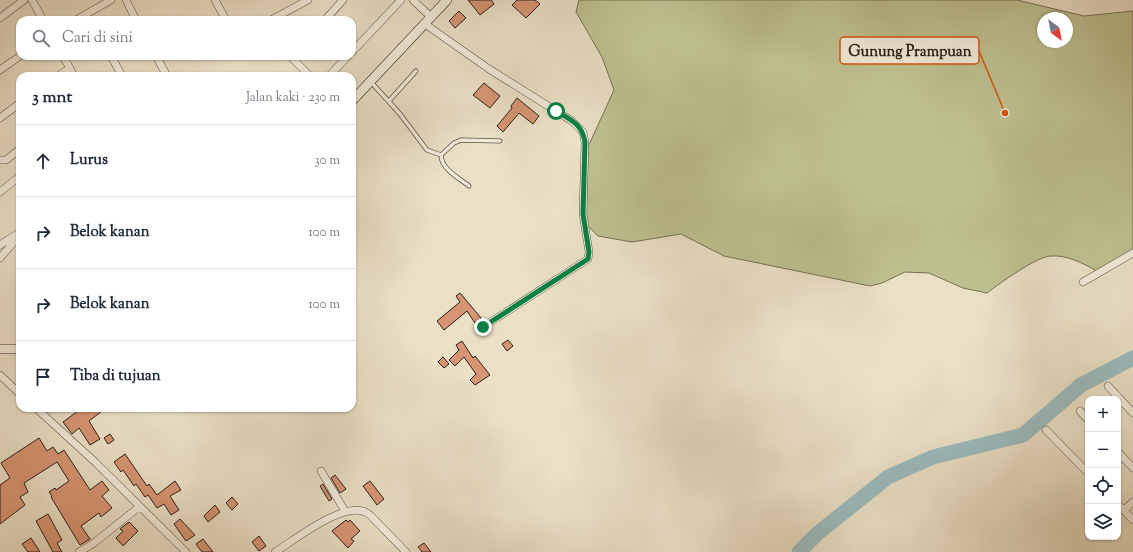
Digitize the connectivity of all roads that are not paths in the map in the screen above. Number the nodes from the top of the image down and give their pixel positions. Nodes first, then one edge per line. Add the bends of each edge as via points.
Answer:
1 (24, 0) edge
2 (32, 0) edge
3 (111, 0) edge
4 (126, 0) edge
5 (215, 0) edge
6 (308, 0) edge
7 (343, 0) edge
8 (401, 0) edge
9 (413, 0) edge
10 (447, 0) edge
11 (41, 16) edge
12 (91, 16) edge
13 (134, 16) edge
14 (224, 16) edge
15 (278, 16) edge
16 (329, 16) edge
17 (0, 18) edge
18 (428, 20) junction
19 (356, 48) edge
20 (16, 59) edge
21 (65, 60) edge
22 (113, 60) edge
23 (158, 60) edge
24 (294, 60) edge
25 (344, 60) edge
26 (70, 68) junction
27 (0, 70) edge
28 (416, 71) dead end
29 (64, 72) edge
30 (72, 72) edge
31 (120, 72) edge
32 (165, 72) edge
33 (306, 72) edge
34 (334, 72) edge
35 (371, 81) junction
36 (356, 97) edge
37 (389, 101) junction
38 (16, 106) edge
39 (0, 118) edge
40 (500, 141) dead end
41 (16, 152) edge
42 (441, 155) junction
43 (0, 160) edge
44 (16, 179) edge
45 (469, 186) dead end
46 (0, 192) edge
47 (16, 234) edge
48 (16, 240) edge
49 (0, 245) edge
50 (1133, 253) edge
51 (0, 258) edge
52 (1083, 282) dead end
53 (483, 327) dead end
54 (0, 349) edge
55 (16, 349) edge
56 (0, 375) edge
57 (1108, 386) dead end
58 (16, 390) edge
59 (1080, 411) dead end
60 (40, 412) edge
61 (1133, 413) edge
62 (1085, 417) edge
63 (1046, 430) dead end
64 (1121, 455) edge
65 (1133, 468) edge
66 (1085, 470) edge
67 (321, 471) dead end
68 (1133, 502) edge
69 (139, 507) junction
70 (1121, 507) edge
71 (1124, 510) junction
72 (345, 511) junction
73 (1133, 520) edge
74 (79, 552) edge
75 (186, 552) edge
76 (275, 552) edge
77 (406, 552) edge

1 - 17 street
2 - 11 street
3 - 12 street
4 - 13 street
5 - 14 street
6 - 15 street
7 - 16 street
8 - 19 street
9 - 18 street
10 - 18 street
18 - 35 street
18 - 53 street via 489,69 572,121 583,132 585,142 583,214 588,259
20 - 27 street
21 - 26 street
22 - 31 street
23 - 32 street
24 - 33 street
25 - 34 street
26 - 29 street
26 - 30 street
28 - 37 lane
35 - 36 street
35 - 37 lane
37 - 42 lane via 427,150
38 - 39 street
40 - 42 lane via 461,140
41 - 43 street via 6,160
42 - 45 lane via 441,162 445,167
44 - 46 street
47 - 49 street
48 - 51 street
50 - 52 street
54 - 55 street
56 - 58 street
57 - 61 street
59 - 62 street
60 - 69 street
63 - 66 street
64 - 65 street
67 - 72 street
68 - 71 street
69 - 74 street via 94,544
69 - 75 street
70 - 71 street
71 - 73 street
72 - 76 street via 315,526
72 - 77 street via 366,511

